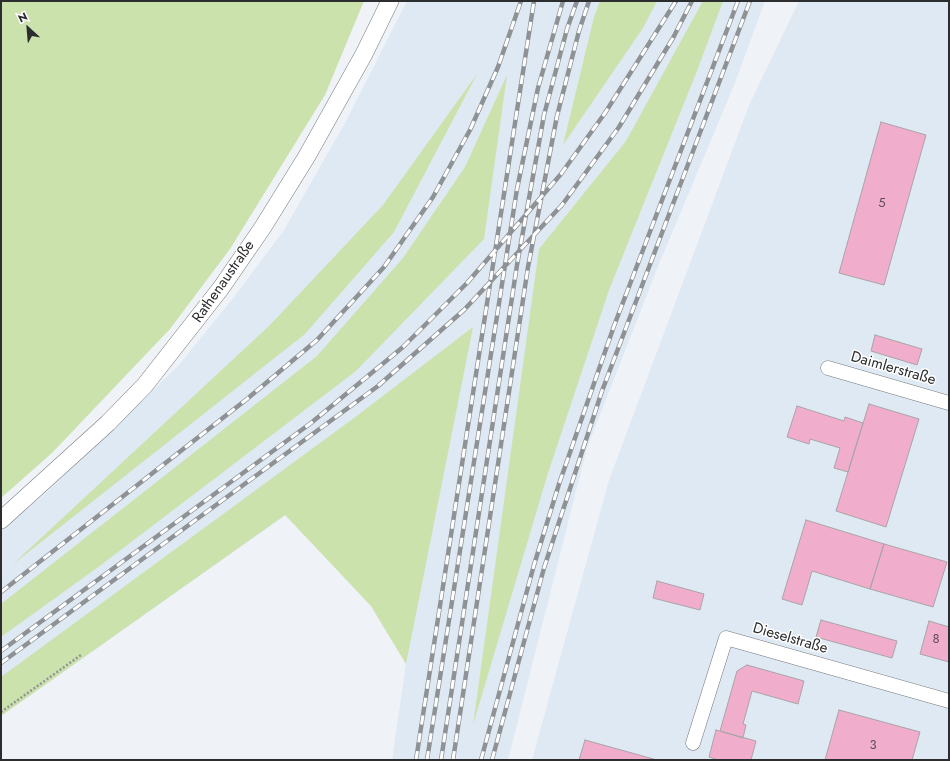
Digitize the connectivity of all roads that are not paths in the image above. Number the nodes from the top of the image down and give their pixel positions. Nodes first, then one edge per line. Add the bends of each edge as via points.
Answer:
1 (390, 1) edge
2 (828, 368) dead end
3 (949, 403) edge
4 (1, 520) edge
5 (949, 701) edge
6 (692, 743) dead end

1 - 4 street, Rathenaustraße via 364,54 307,156 263,227 216,294 145,385
2 - 3 street, Daimlerstraße
5 - 6 street, Dieselstraße via 726,638

